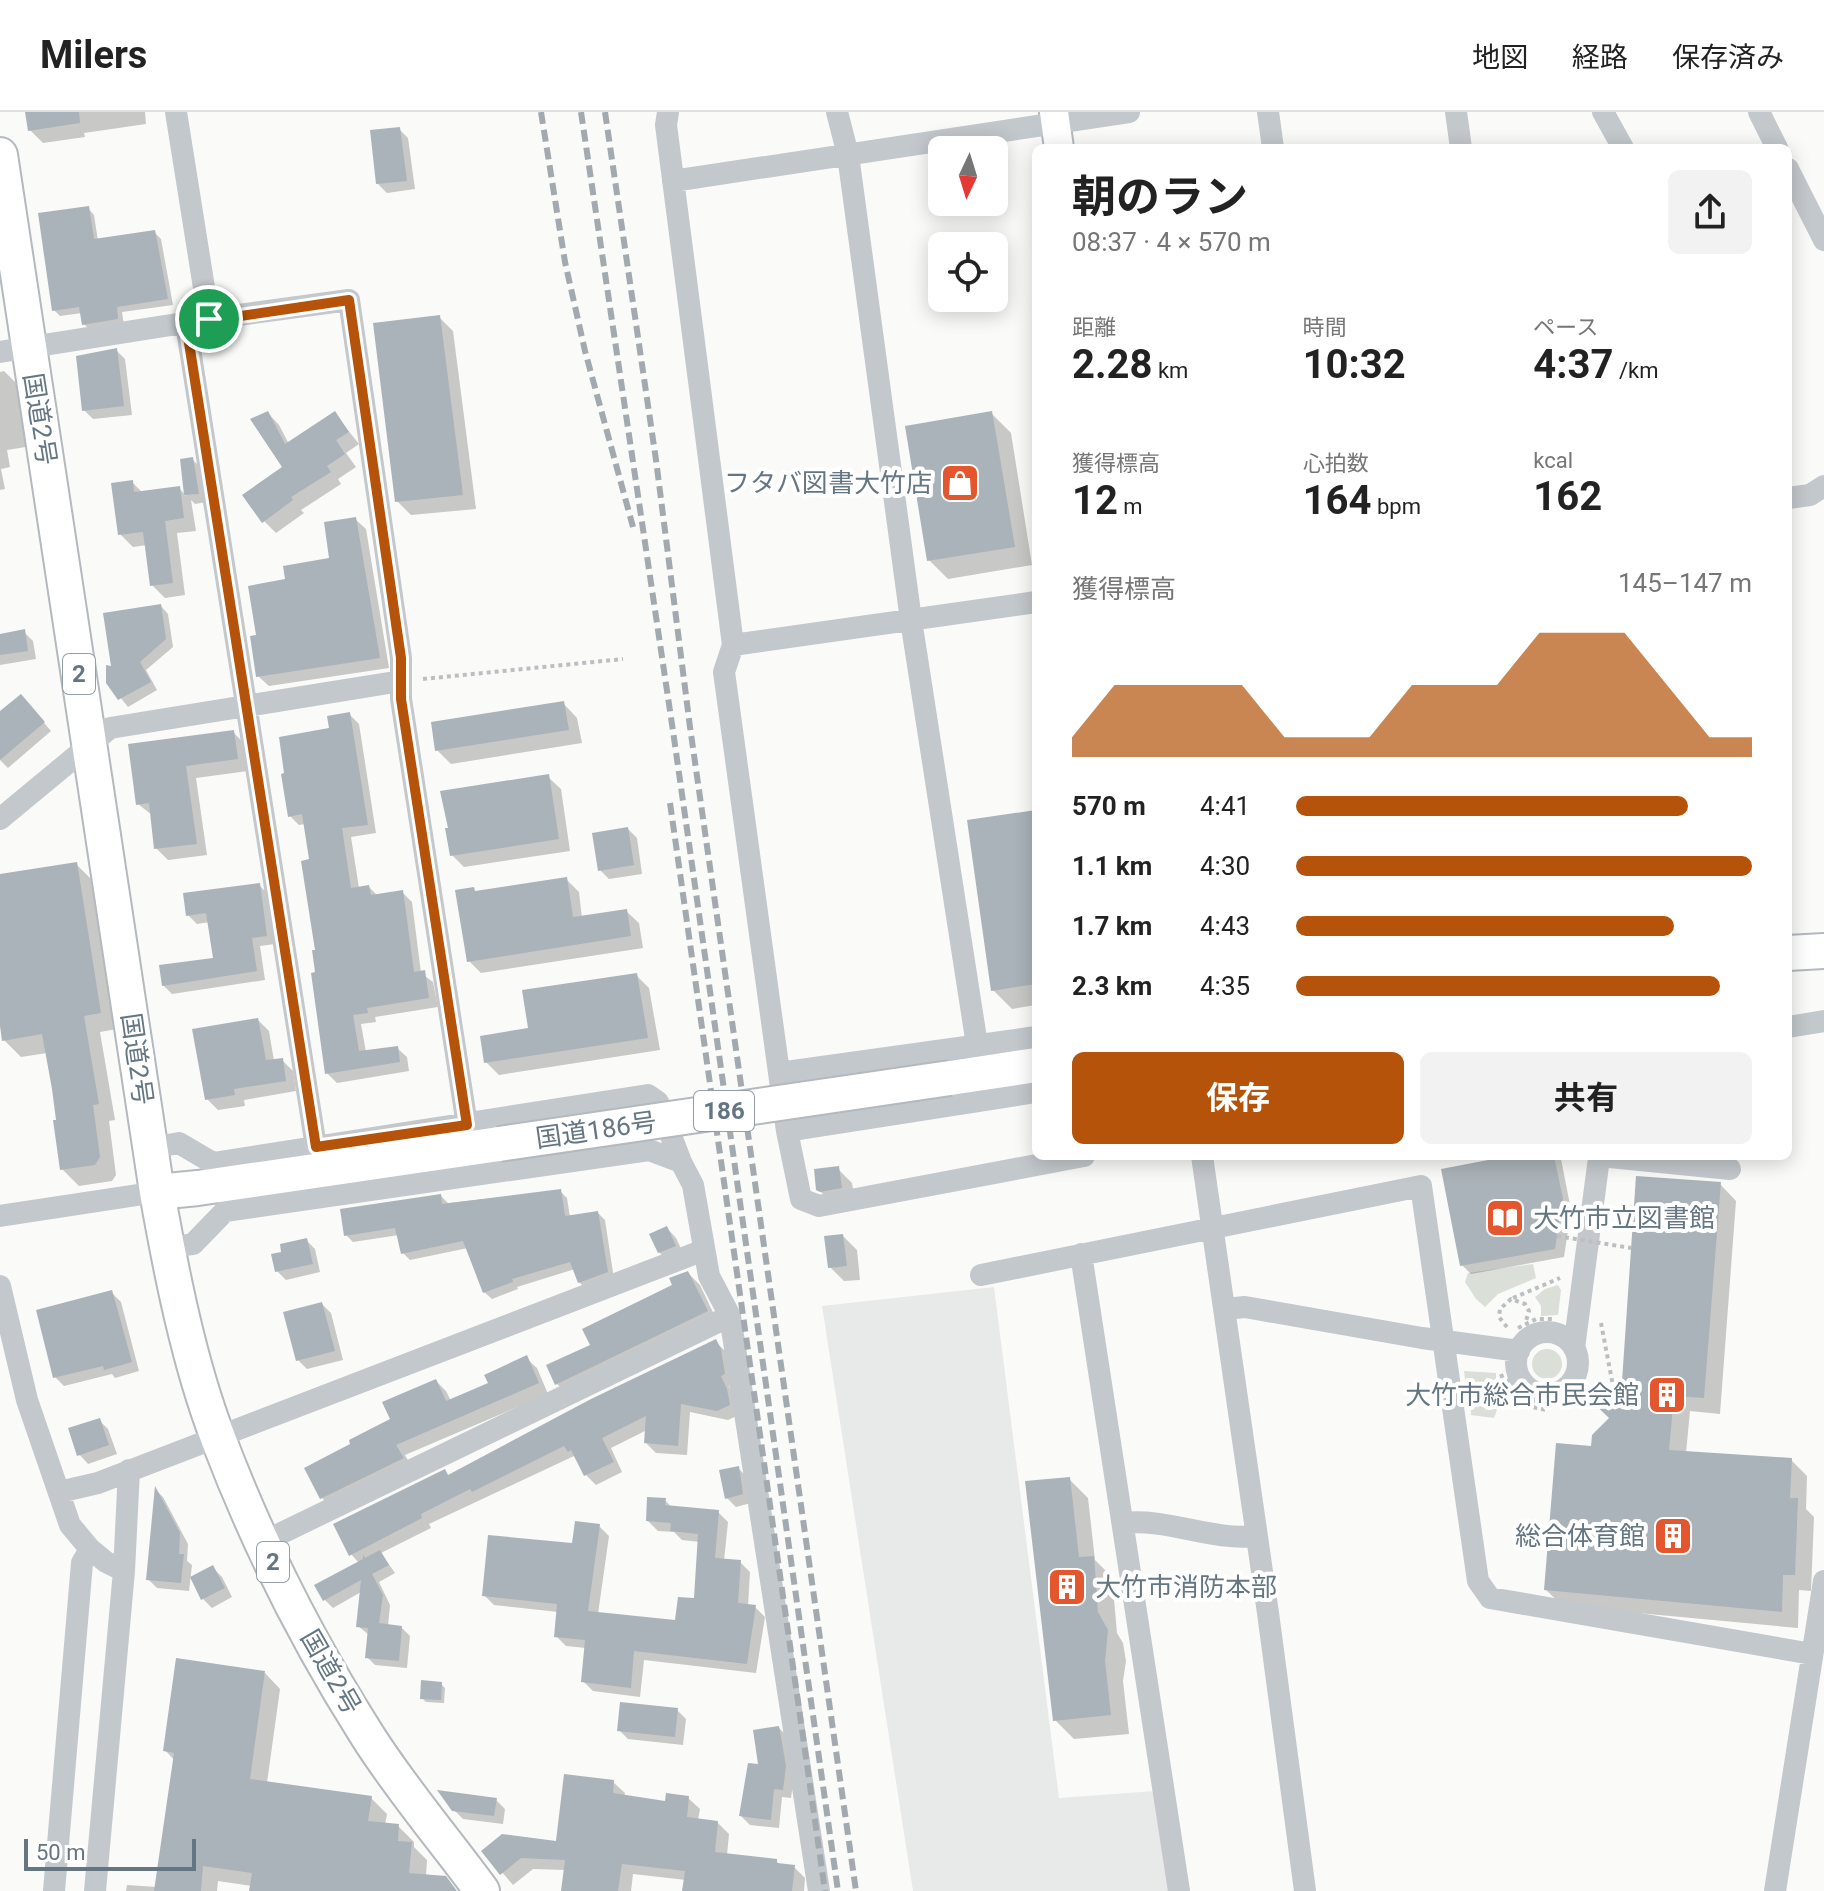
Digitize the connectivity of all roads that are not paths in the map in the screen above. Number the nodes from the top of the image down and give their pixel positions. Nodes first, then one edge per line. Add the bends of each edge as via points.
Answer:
1 (176, 112) edge
2 (668, 112) edge
3 (837, 112) edge
4 (1129, 112) edge
5 (1268, 112) edge
6 (1456, 112) edge
7 (1603, 112) edge
8 (1759, 112) edge
9 (1056, 127) edge
10 (1272, 144) edge
11 (1460, 144) edge
12 (1621, 144) edge
13 (1775, 144) edge
14 (0, 155) edge
15 (848, 155) junction
16 (1792, 177) edge
17 (673, 181) junction
18 (1824, 240) edge
19 (209, 319) junction
20 (186, 324) junction
21 (15, 350) edge
22 (1824, 486) edge
23 (1792, 497) edge
24 (1032, 603) edge
25 (911, 620) junction
26 (733, 645) junction
27 (401, 681) junction
28 (247, 706) junction
29 (90, 743) junction
30 (0, 819) edge
31 (1824, 951) edge
32 (1792, 953) edge
33 (1824, 1021) edge
34 (1792, 1026) edge
35 (1032, 1038) edge
36 (977, 1045) junction
37 (1032, 1066) edge
38 (779, 1073) junction
39 (942, 1079) junction
40 (1032, 1091) edge
41 (467, 1125) junction
42 (787, 1131) junction
43 (316, 1147) junction
44 (151, 1148) junction
45 (1063, 1160) edge
46 (1203, 1160) edge
47 (1599, 1160) edge
48 (1632, 1160) edge
49 (681, 1162) junction
50 (1730, 1169) dead end
51 (157, 1192) junction
52 (0, 1216) edge
53 (1213, 1226) junction
54 (167, 1248) junction
55 (704, 1250) junction
56 (1081, 1254) junction
57 (981, 1275) dead end
58 (0, 1286) edge
59 (1225, 1309) junction
60 (730, 1316) junction
61 (1516, 1337) junction
62 (1444, 1342) junction
63 (1574, 1348) junction
64 (217, 1437) junction
65 (129, 1470) junction
66 (59, 1492) junction
67 (1123, 1523) junction
68 (1255, 1536) junction
69 (263, 1542) junction
70 (90, 1549) junction
71 (124, 1571) junction
72 (1824, 1581) edge
73 (1812, 1654) junction
74 (54, 1891) edge
75 (95, 1891) edge
76 (482, 1891) edge
77 (819, 1891) edge
78 (1179, 1891) edge
79 (1305, 1891) edge
80 (1775, 1891) edge

1 - 19 street
2 - 17 street
3 - 15 street
4 - 9 street
5 - 10 street
6 - 11 street
7 - 12 street
8 - 13 street
9 - 15 street
14 - 21 highway, 国道2号 / 2
15 - 17 street
15 - 25 street
16 - 18 street
17 - 26 street
19 - 20 street
19 - 27 street via 349,300
20 - 21 street
20 - 28 street
21 - 29 highway, 国道2号 / 2
22 - 23 street
24 - 25 street
25 - 26 street
25 - 36 street
26 - 38 street via 724,672
27 - 28 street
27 - 41 street
28 - 29 street via 110,728
28 - 43 street
29 - 30 street
29 - 44 highway, 国道2号 / 2
31 - 32 highway
33 - 34 street
35 - 36 street
36 - 39 street
37 - 39 highway, 国道186号 / 186
38 - 39 street
38 - 42 street
39 - 40 street
39 - 42 street
39 - 51 highway, 国道186号 / 186, bridge
41 - 43 street
41 - 49 street via 648,1095 658,1102
42 - 45 street via 801,1199 819,1206
43 - 44 street via 213,1163 179,1143
44 - 51 highway, 国道2号 / 2
46 - 53 street
47 - 63 street
48 - 50 street
49 - 54 street via 649,1150 225,1211 193,1244
49 - 55 street via 693,1185
51 - 52 street
51 - 54 highway, 国道2号 / 2
53 - 56 street
53 - 59 street
53 - 62 street via 1421,1186
54 - 64 highway, 国道2号 / 2
55 - 60 street via 709,1276
55 - 64 street
56 - 57 street
56 - 67 street
58 - 66 street via 27,1400
59 - 62 street via 1245,1307
59 - 68 street
60 - 69 street
60 - 77 street
61 - 62 street
61 - 63 street via 1555,1334
61 - 63 street via 1516,1367 1508,1377 1539,1393 1563,1390 1573,1381 1578,1359
62 - 73 street via 1478,1581 1490,1598
64 - 65 street
64 - 69 highway, 国道2号 / 2
65 - 66 street
65 - 71 street
66 - 70 street via 70,1525
67 - 68 street via 1141,1521 1234,1538
67 - 78 street
68 - 79 street
69 - 76 highway, 国道2号 / 2 via 368,1737
70 - 71 street
70 - 74 street via 82,1563
71 - 75 street
72 - 73 street
73 - 80 street

